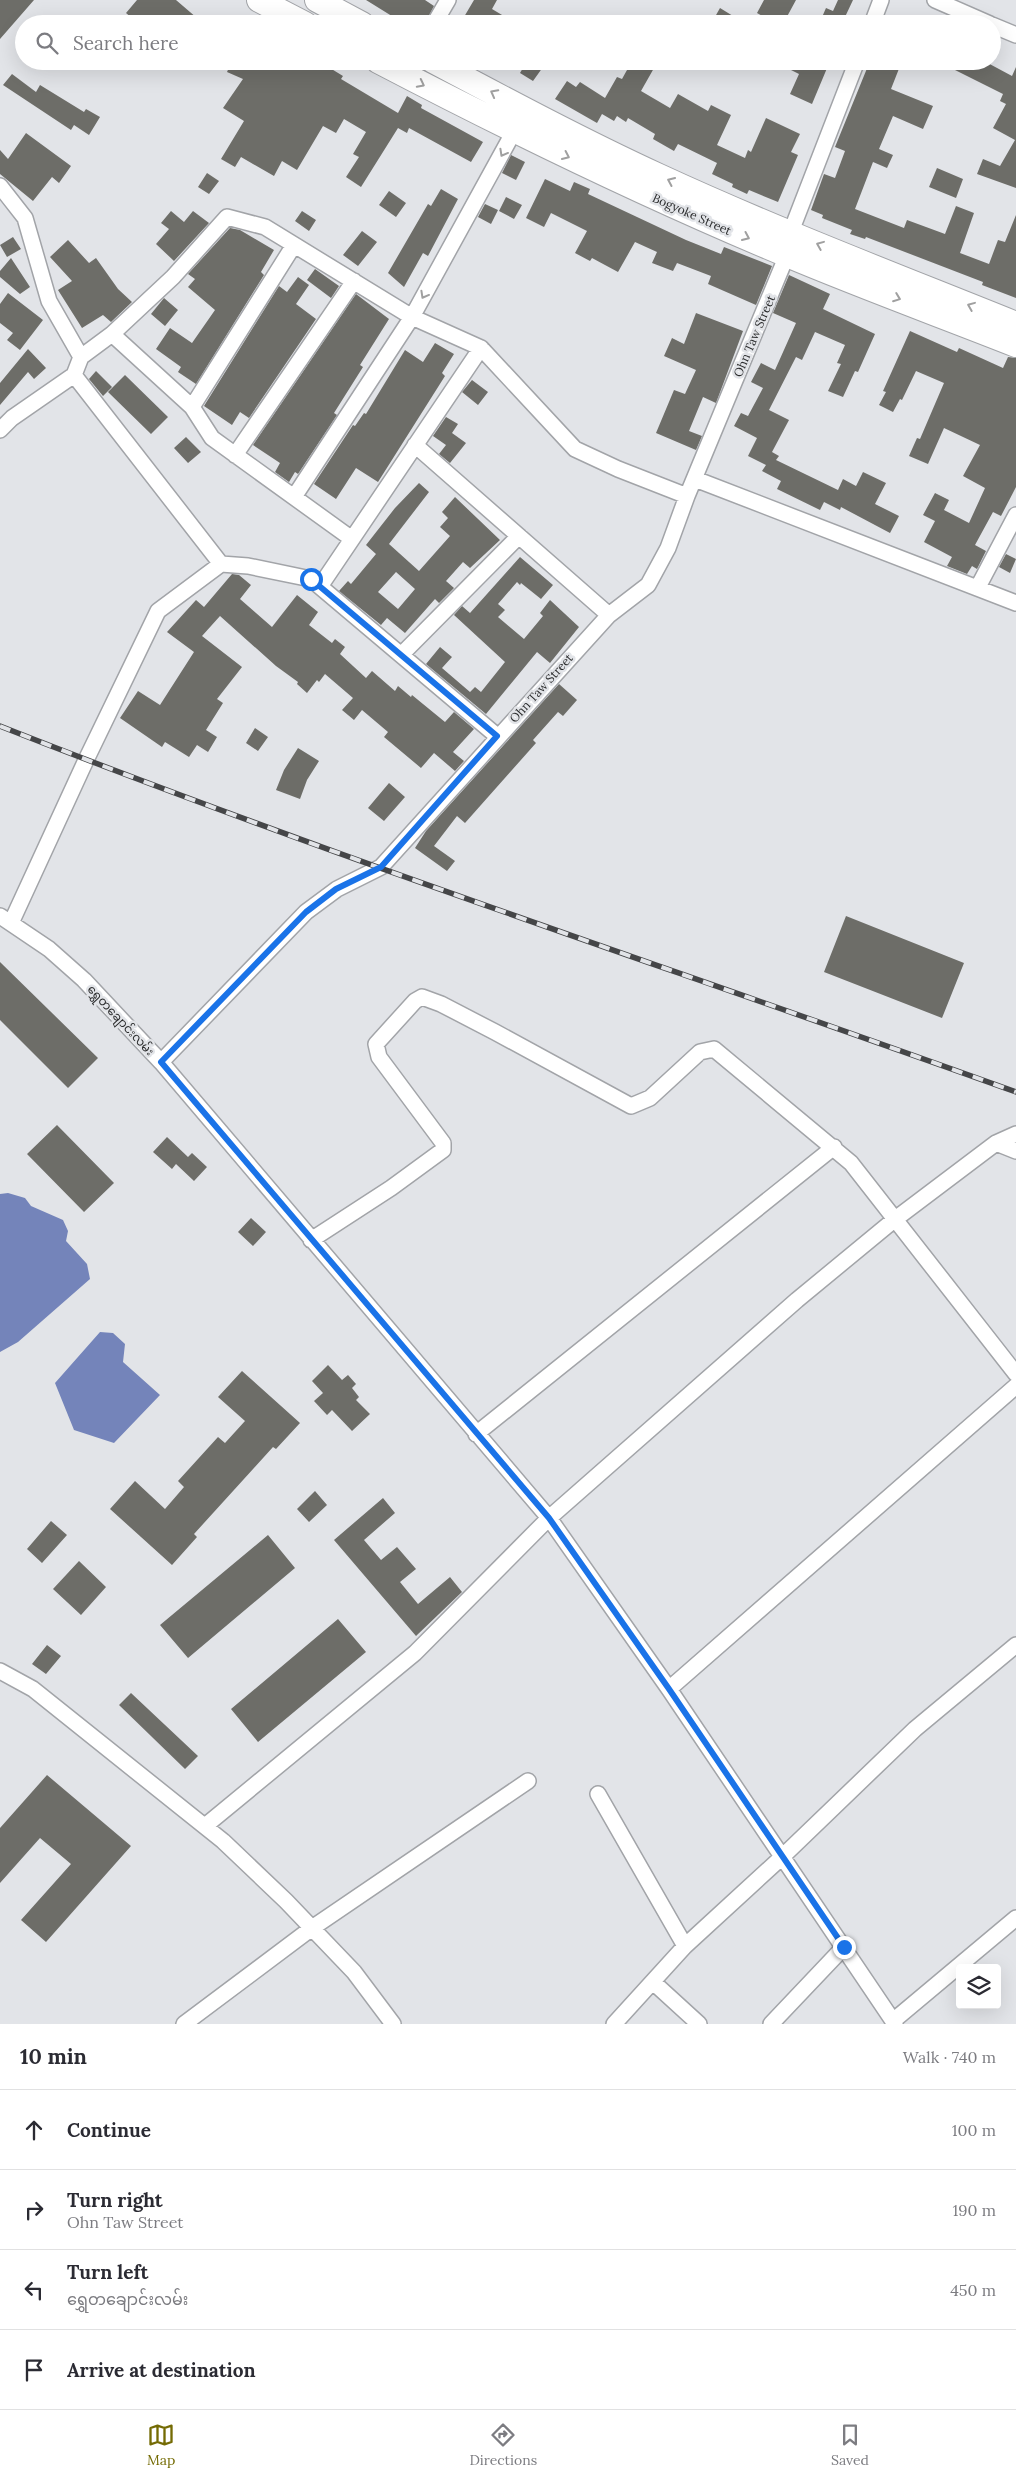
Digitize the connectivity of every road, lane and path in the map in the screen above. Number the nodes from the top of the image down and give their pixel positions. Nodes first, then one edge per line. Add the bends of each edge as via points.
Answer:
1 (259, 0) edge
2 (317, 0) edge
3 (448, 0) edge
4 (881, 0) edge
5 (935, 0) edge
6 (288, 15) edge
7 (345, 15) edge
8 (439, 15) edge
9 (875, 15) edge
10 (970, 15) edge
11 (1001, 28) edge
12 (1016, 35) edge
13 (395, 70) edge
14 (450, 70) edge
15 (854, 70) edge
16 (525, 110) junction
17 (514, 132) junction
18 (0, 186) edge
19 (294, 245) junction
20 (789, 245) junction
21 (354, 281) junction
22 (412, 317) junction
23 (1016, 324) edge
24 (112, 334) junction
25 (1016, 345) edge
26 (481, 348) junction
27 (81, 357) junction
28 (74, 375) junction
29 (192, 406) junction
30 (0, 430) edge
31 (415, 445) junction
32 (236, 455) junction
33 (694, 479) junction
34 (687, 496) junction
35 (294, 497) junction
36 (1016, 515) edge
37 (518, 536) junction
38 (352, 539) junction
39 (221, 564) junction
40 (321, 585) junction
41 (978, 587) junction
42 (1016, 603) edge
43 (609, 615) junction
44 (402, 654) junction
45 (497, 736) junction
46 (6, 919) edge
47 (161, 1062) junction
48 (1016, 1134) edge
49 (996, 1143) junction
50 (834, 1147) junction
51 (1016, 1151) edge
52 (894, 1220) junction
53 (311, 1240) junction
54 (1016, 1374) edge
55 (1016, 1386) edge
56 (476, 1434) junction
57 (549, 1518) junction
58 (1016, 1645) edge
59 (0, 1672) edge
60 (669, 1689) junction
61 (528, 1781) dead end
62 (598, 1794) dead end
63 (205, 1826) junction
64 (782, 1857) junction
65 (1016, 1918) edge
66 (312, 1928) junction
67 (686, 1946) junction
68 (844, 1947) junction
69 (653, 1982) junction
70 (894, 2022) edge
71 (184, 2024) edge
72 (393, 2024) edge
73 (614, 2024) edge
74 (699, 2024) edge
75 (771, 2024) edge

1 - 6 main road
2 - 7 main road
3 - 8 street
4 - 9 street
5 - 10 street
11 - 12 street
13 -> 17 main road, Bogyoke Street
16 -> 14 main road, Bogyoke Street
15 - 20 street, Ohn Taw Street
16 - 17 street
20 -> 16 main road, Bogyoke Street
17 -> 20 main road, Bogyoke Street
17 -> 22 street
18 - 27 street via 25,218 48,301
19 - 21 street
19 - 24 street via 265,227 227,217 173,277
19 - 29 street
23 -> 20 main road, Bogyoke Street
20 -> 25 main road, Bogyoke Street
20 - 33 street, Ohn Taw Street
21 - 22 street
21 - 32 street
22 - 26 street
22 - 35 street
24 - 27 street
24 - 29 street
26 - 31 street
26 - 34 street via 575,449
27 - 28 street
28 - 30 street
28 - 39 street
29 - 32 street via 212,438
31 - 37 street
31 - 38 street
32 - 35 street
33 - 34 street, Ohn Taw Street
33 - 41 street
34 - 43 street, Ohn Taw Street via 668,548 648,585
35 - 38 street
36 - 41 street
37 - 43 street
37 - 44 street
38 - 40 street
39 - 40 street via 311,579
39 - 46 street via 158,611
40 - 44 street
41 - 42 street
43 - 45 street, Ohn Taw Street
44 - 45 street
45 - 47 street, Ohn Taw Street via 381,867 336,889 306,912
46 - 47 street, ရွှေတချောင်းလမ်း via 49,949 84,980
47 - 53 street, ရွှေတချောင်းလမ်း
48 - 49 street
49 - 51 street
49 - 52 street
50 - 52 street via 851,1163
50 - 53 street via 714,1049 700,1052 650,1098 631,1106 495,1032 422,997 414,1001 376,1044 379,1057 443,1143 443,1150
50 - 56 street
52 - 54 street
52 - 57 street
53 - 56 street, ရွှေတချောင်းလမ်း
55 - 60 street
56 - 57 street, ရွှေတချောင်းလမ်း
57 - 60 street, ရွှေတချောင်းလမ်း
57 - 63 street via 415,1653
58 - 64 street via 915,1729
59 - 63 street via 33,1689
60 - 64 street, ရွှေတချောင်းလမ်း
61 - 66 street
62 - 67 street
63 - 66 street
64 - 67 street
64 - 68 street, ရွှေတချောင်းလမ်း
65 - 70 street
66 - 71 street
66 - 72 street via 354,1972
67 - 69 street
68 - 70 street, ရွှေတချောင်းလမ်း
68 - 75 street
69 - 73 street
69 - 74 street

